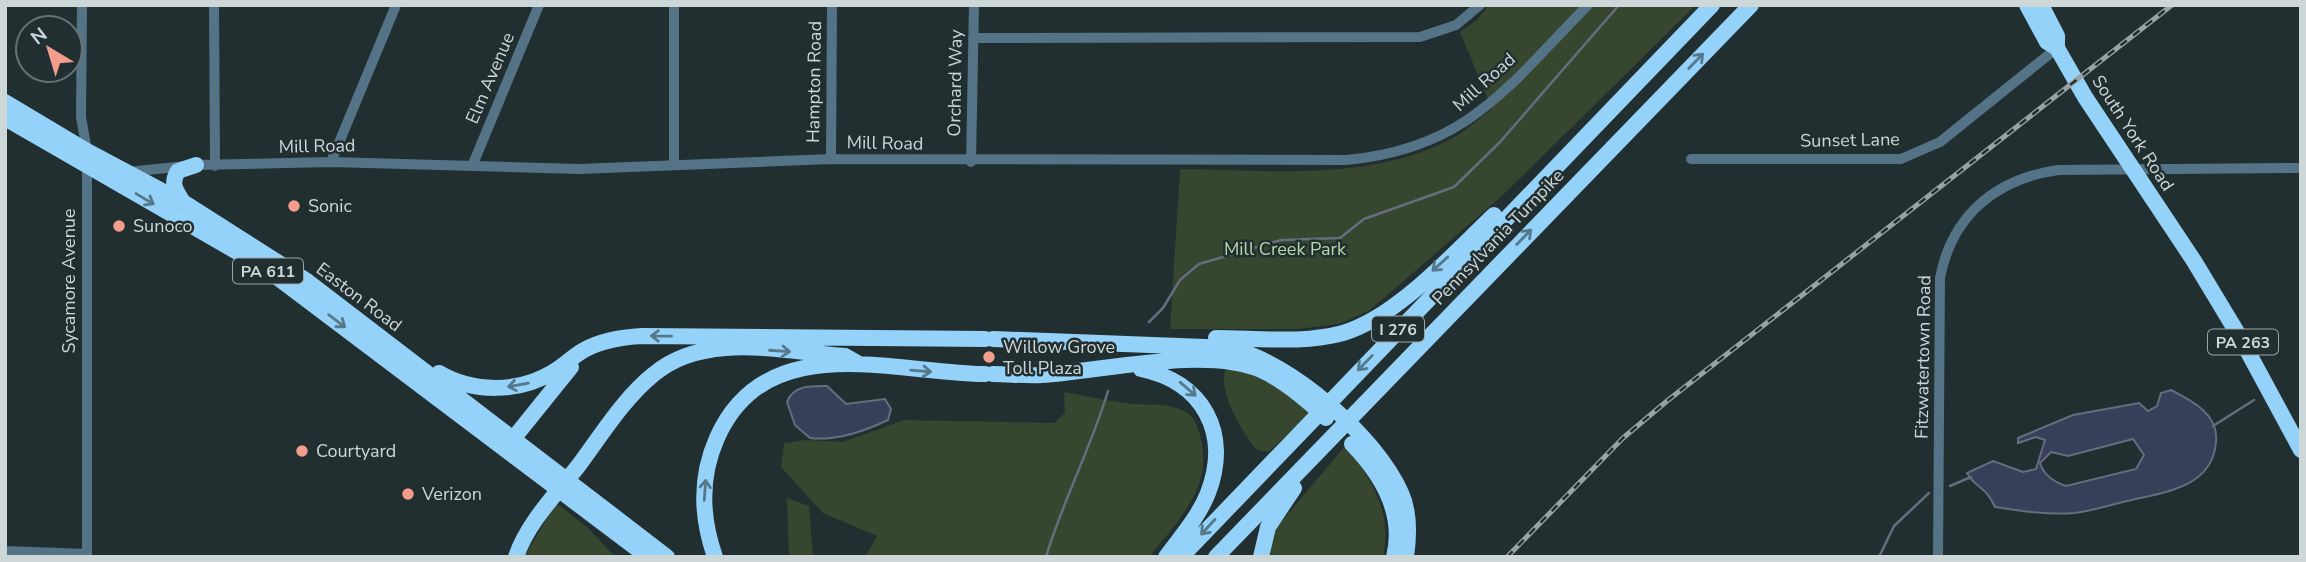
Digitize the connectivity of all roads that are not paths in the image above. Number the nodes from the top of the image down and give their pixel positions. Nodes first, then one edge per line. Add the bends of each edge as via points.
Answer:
1 (82, 5) edge
2 (214, 5) edge
3 (396, 5) edge
4 (539, 5) edge
5 (674, 5) edge
6 (832, 5) edge
7 (974, 5) edge
8 (1480, 5) edge
9 (1588, 5) edge
10 (1712, 5) edge
11 (1751, 5) edge
12 (2027, 5) edge
13 (2041, 5) edge
14 (973, 38) junction
15 (2057, 48) junction
16 (5, 102) edge
17 (1616, 102) junction
18 (5, 118) edge
19 (87, 158) junction
20 (831, 159) junction
21 (1691, 159) dead end
22 (331, 162) junction
23 (971, 162) junction
24 (473, 164) junction
25 (196, 165) junction
26 (674, 165) junction
27 (215, 166) junction
28 (2131, 167) junction
29 (2301, 168) edge
30 (119, 175) junction
31 (183, 202) junction
32 (377, 335) junction
33 (723, 337) junction
34 (599, 343) junction
35 (1180, 345) junction
36 (859, 363) junction
37 (1125, 366) junction
38 (1306, 392) junction
39 (1358, 410) junction
40 (513, 439) junction
41 (2301, 450) edge
42 (1366, 451) junction
43 (561, 483) junction
44 (623, 538) junction
45 (5, 551) edge
46 (87, 555) edge
47 (506, 557) edge
48 (516, 557) edge
49 (625, 557) edge
50 (648, 557) edge
51 (667, 557) edge
52 (715, 557) edge
53 (1166, 557) edge
54 (1181, 557) edge
55 (1216, 557) edge
56 (1261, 557) edge
57 (1394, 557) edge
58 (1406, 557) edge
59 (1938, 557) edge

1 - 19 street, Sycamore Avenue via 82,117
2 - 27 street
3 - 22 street
4 - 24 street, Elm Avenue
5 - 26 street
6 - 20 street, Hampton Road
7 - 14 street, Orchard Way
8 - 14 street via 1456,25 1420,37
9 - 23 street, Mill Road via 1465,125 1384,157
10 - 17 highway, Pennsylvania Turnpike / I 276
39 -> 11 highway, Pennsylvania Turnpike / I 276
12 - 15 highway, South York Road / PA 263 via 2047,42
13 - 15 highway, South York Road / PA 263 via 2057,36
14 - 23 street, Orchard Way
15 - 21 street, Sunset Lane via 1940,142 1901,159
15 - 28 highway, South York Road / PA 263
16 - 19 highway, Easton Road / PA 611
17 -> 35 highway via 1413,289 1372,320 1342,333 1315,337 1215,338
17 -> 54 highway, Pennsylvania Turnpike / I 276
18 - 19 highway, Easton Road / PA 611
19 - 30 highway, Easton Road / PA 611
19 - 46 street, Sycamore Avenue
20 - 23 street, Mill Road
20 - 26 street, Mill Road
22 - 24 street, Mill Road
22 - 27 street, Mill Road
24 - 26 street, Mill Road via 579,169
25 - 27 street, Mill Road
25 - 30 street, Mill Road
25 - 31 highway via 176,176 175,189
28 - 29 street, Fitzwatertown Road
28 - 41 highway, South York Road / PA 263 via 2241,339
28 - 59 street, Fitzwatertown Road via 2058,170 2020,179 1986,197 1953,238 1943,260 1939,300
30 - 31 highway, Easton Road / PA 611
30 -> 43 highway, Easton Road / PA 611 via 295,290
31 - 32 highway, Easton Road / PA 611 via 307,281
34 -> 32 highway via 538,380 483,388 450,379
32 - 40 highway, Easton Road / PA 611
33 -> 34 highway via 642,336
33 - 35 highway
33 - 47 highway via 682,348 641,375
34 - 40 highway via 573,364
35 - 38 highway via 1250,353
36 -> 37 highway via 916,371 1040,375
48 -> 36 highway via 534,524 625,404 667,364 707,349 735,348 845,356
52 -> 36 highway via 707,531 705,488 712,449 732,412 755,387 788,370
37 - 38 highway via 1188,361 1242,364
37 -> 53 highway via 1180,382 1197,397 1211,428 1214,466 1208,494
38 - 42 highway
39 - 55 highway, Pennsylvania Turnpike / I 276
39 - 56 highway via 1276,512 1262,542
40 - 43 highway, Easton Road / PA 611
42 - 57 highway via 1393,503 1398,529
42 - 58 highway via 1387,468 1405,502
43 - 44 highway, Easton Road / PA 611
43 - 51 highway, Easton Road / PA 611
44 - 49 highway via 620,547
44 - 50 highway, Easton Road / PA 611
45 - 46 street

